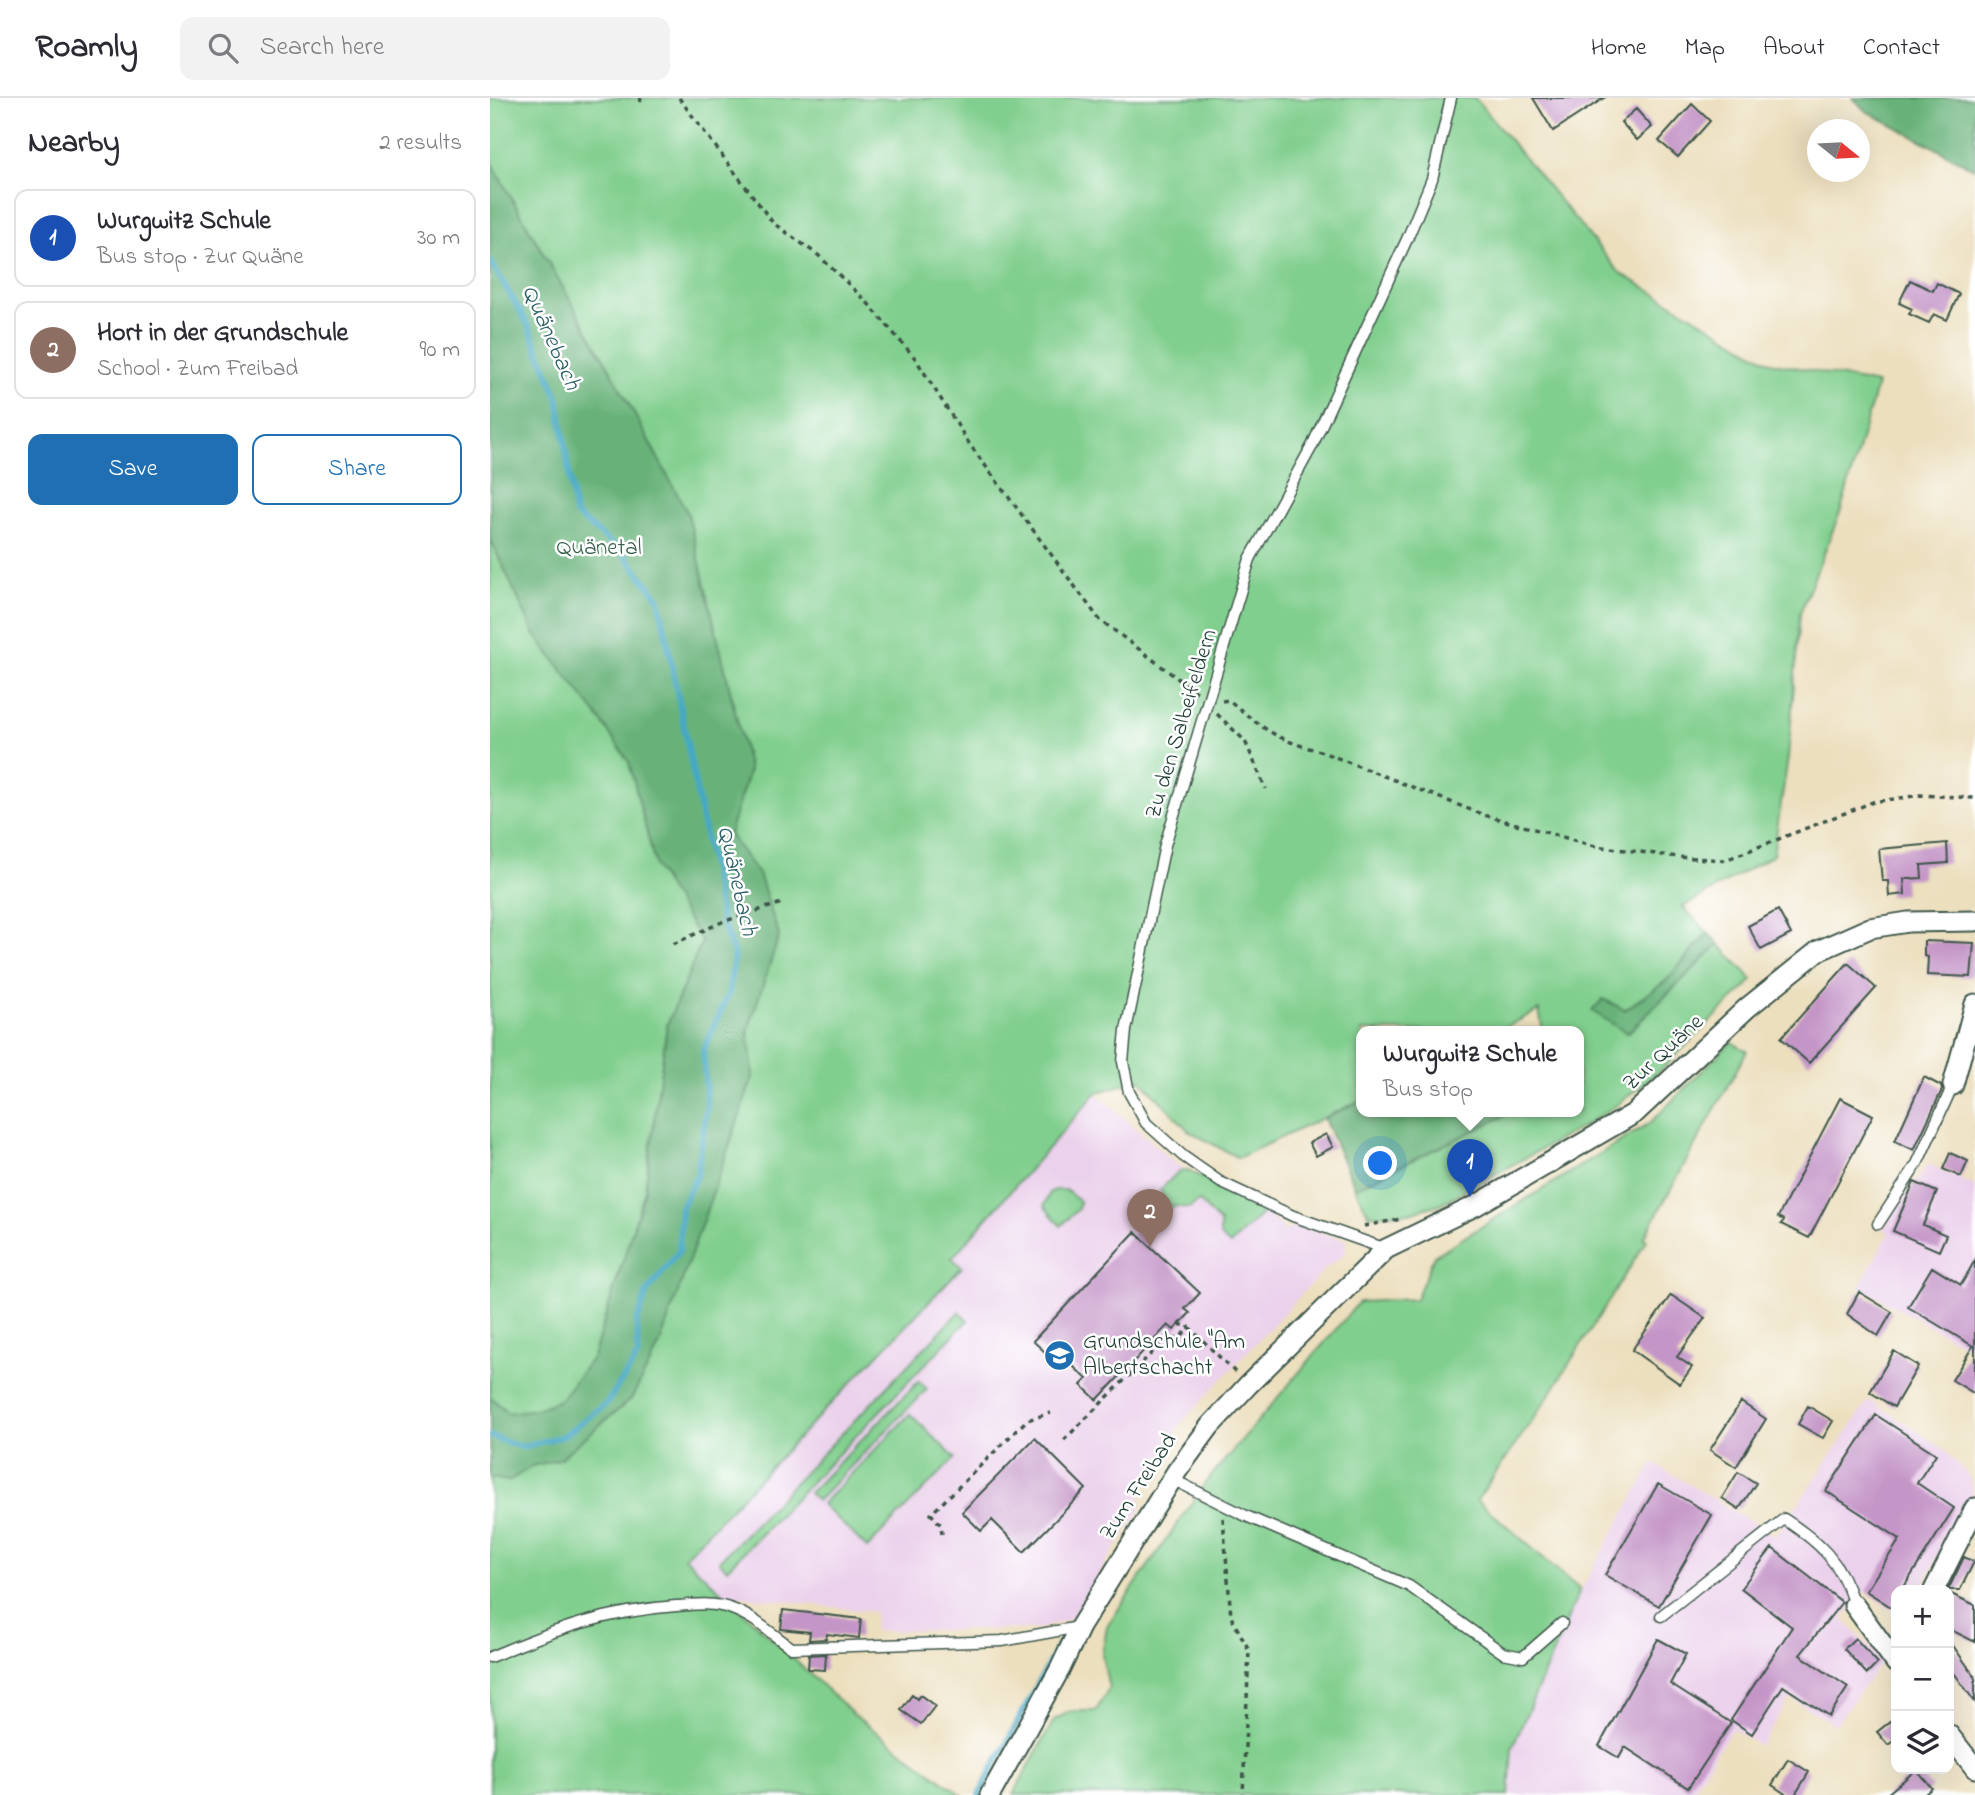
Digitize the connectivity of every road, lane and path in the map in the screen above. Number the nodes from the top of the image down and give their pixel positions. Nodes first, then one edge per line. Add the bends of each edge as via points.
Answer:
1 (678, 98) edge
2 (1451, 98) edge
3 (1206, 703) junction
4 (1266, 789) dead end
5 (1975, 798) edge
6 (785, 902) dead end
7 (1975, 922) edge
8 (673, 944) dead end
9 (1975, 1004) edge
10 (1953, 1085) joint
11 (1878, 1224) dead end
12 (1386, 1249) junction
13 (1179, 1324) dead end
14 (1189, 1328) junction
15 (1232, 1368) dead end
16 (1051, 1413) dead end
17 (1064, 1440) dead end
18 (1172, 1479) junction
19 (1222, 1504) junction
20 (1975, 1508) edge
21 (942, 1534) dead end
22 (1936, 1585) edge
23 (1854, 1605) joint
24 (1661, 1616) dead end
25 (1562, 1623) dead end
26 (1080, 1627) junction
27 (1891, 1656) edge
28 (490, 1657) edge
29 (1954, 1741) edge
30 (1975, 1768) edge
31 (990, 1795) edge
32 (1243, 1795) edge

1 - 3 path via 773,223 818,255 915,358 970,444 1099,619
2 - 3 lane, Zu den Salbeifeldern via 1432,179 1350,368 1251,559
3 - 4 path via 1245,741
3 - 5 path via 1229,701 1288,744 1317,750 1484,814 1595,846 1726,860 1873,802 1920,795
3 - 12 lane, Zu den Salbeifeldern via 1165,845 1132,1005 1123,1062 1129,1092 1146,1123 1220,1182 1293,1216
6 - 8 path
7 - 12 street, Zur Quäne via 1908,922 1870,928 1818,951 1747,1008 1635,1113 1475,1206
9 - 10 street
10 - 11 lane via 1917,1164
12 - 18 street, Zum Freibad via 1248,1385 1210,1426
13 - 14 path
14 - 15 path
14 - 17 path via 1180,1338 1165,1340
16 - 21 path via 1027,1420 932,1514 942,1525
18 - 19 lane
18 - 26 street, Zum Freibad
19 - 25 lane via 1409,1586 1503,1653 1523,1657
19 - 32 path via 1231,1617 1248,1650
20 - 22 street
23 - 24 lane via 1846,1577 1817,1540 1784,1519
23 - 27 street
26 - 28 lane via 1002,1641 792,1648 758,1621 728,1607 707,1604 635,1609 558,1628
26 - 31 street, Zum Freibad
29 - 30 street

